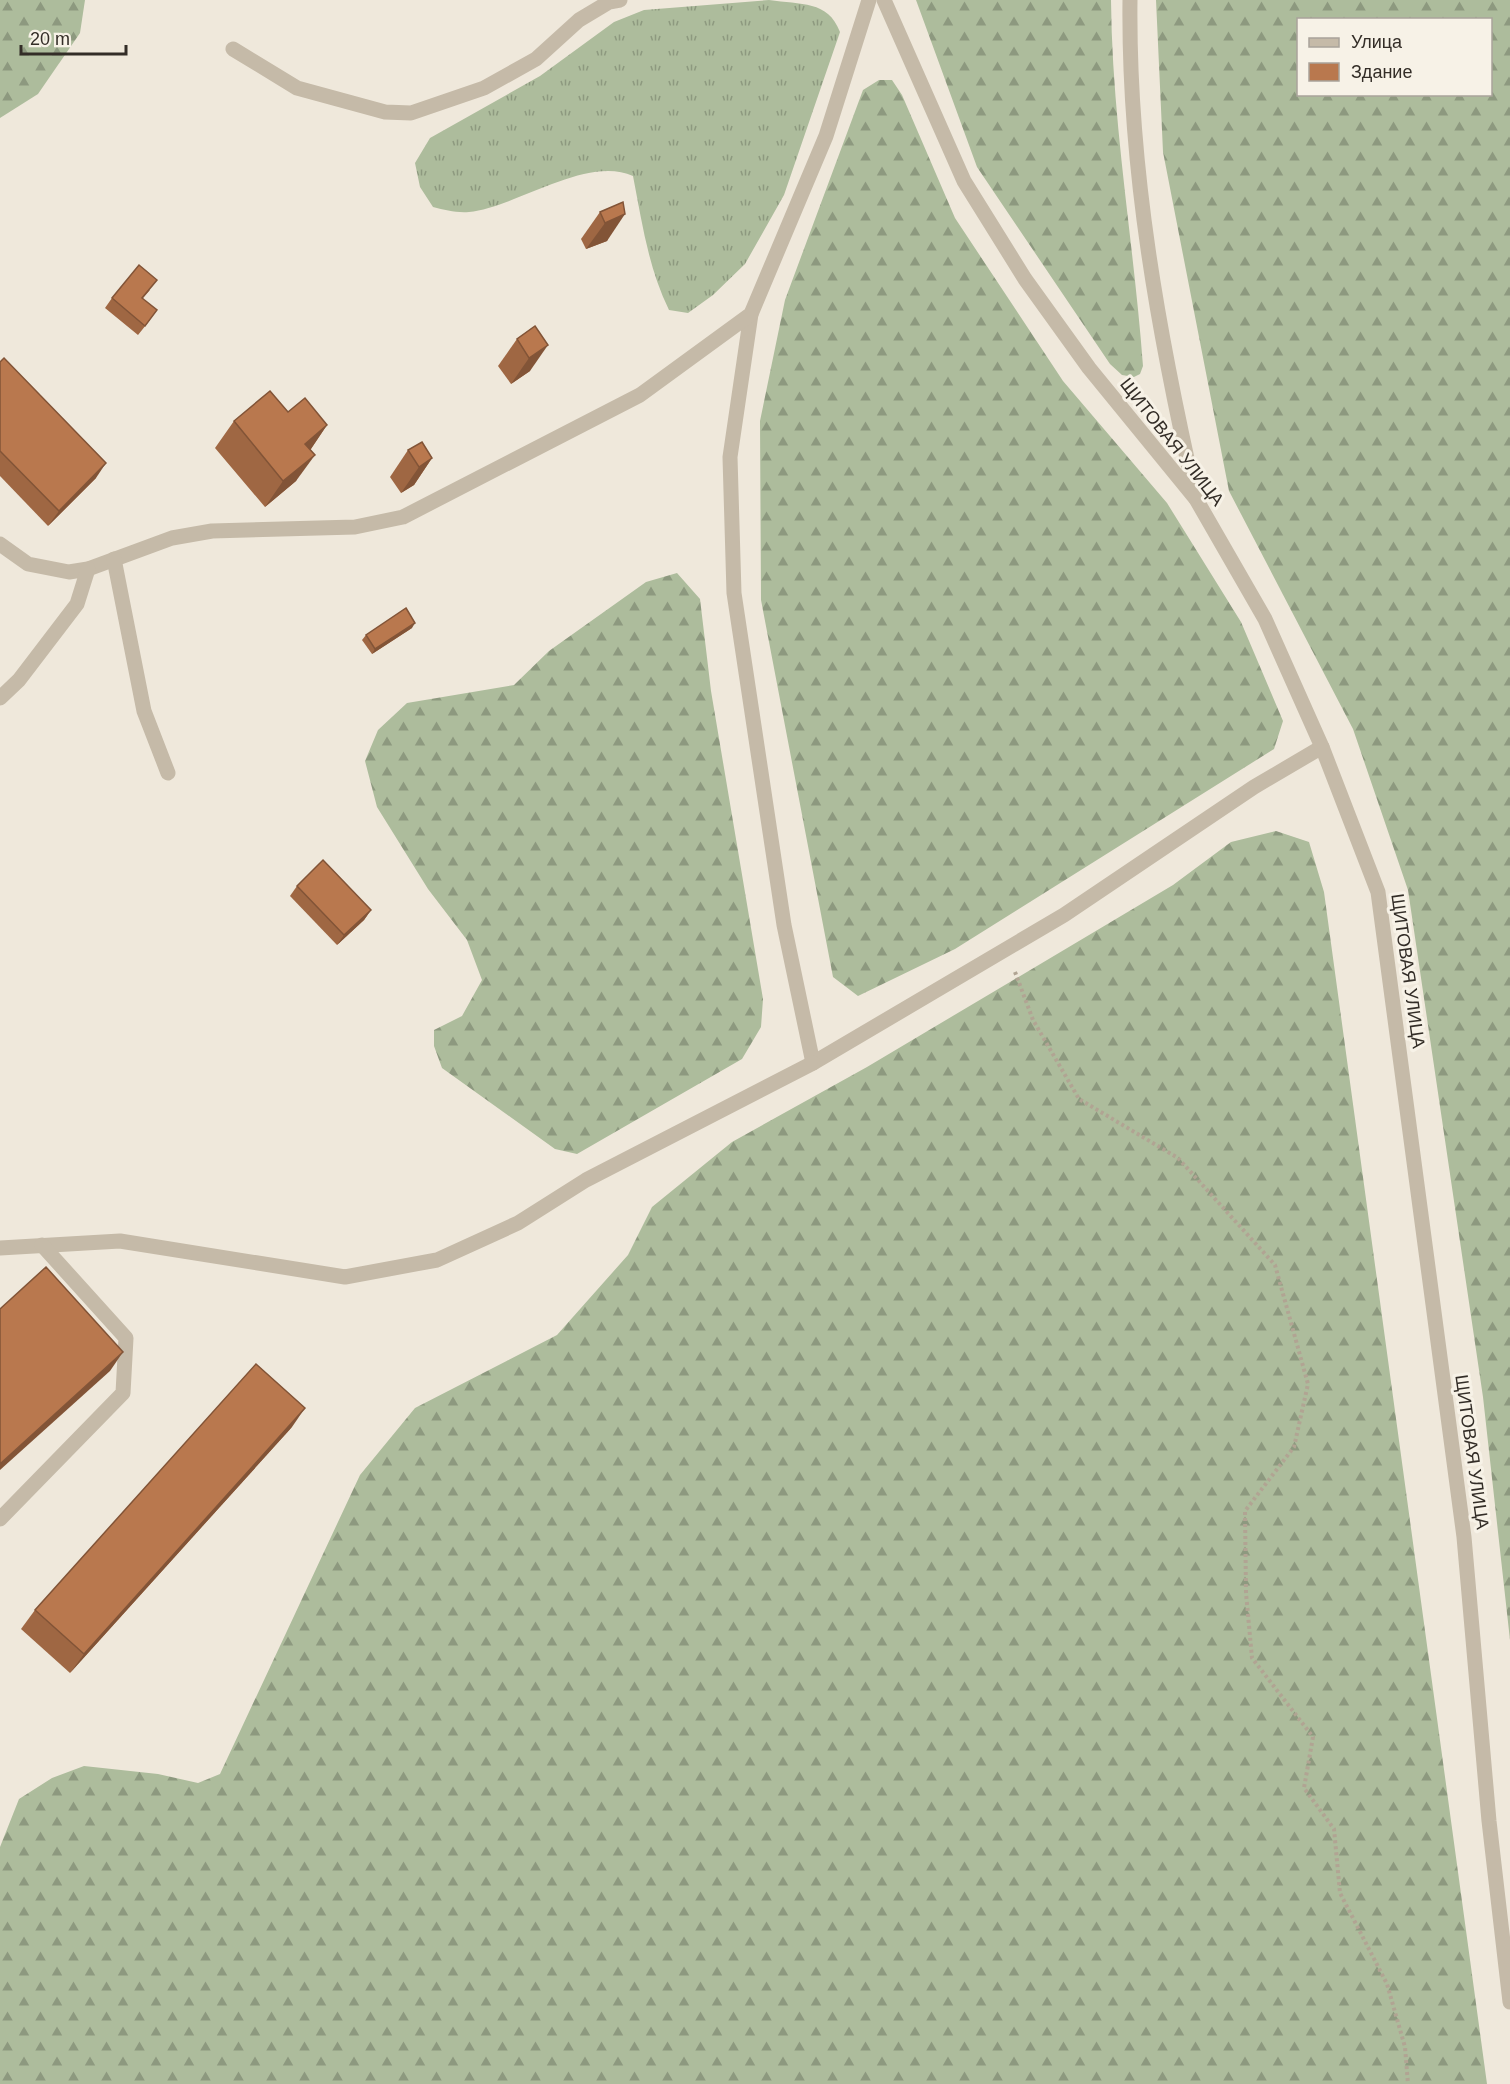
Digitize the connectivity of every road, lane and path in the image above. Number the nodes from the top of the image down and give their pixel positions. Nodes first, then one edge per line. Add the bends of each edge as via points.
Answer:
1 (620, 0) edge
2 (870, 0) edge
3 (884, 0) edge
4 (1130, 0) edge
5 (233, 49) dead end
6 (751, 314) junction
7 (1196, 499) junction
8 (0, 544) edge
9 (114, 559) junction
10 (88, 569) junction
11 (0, 698) edge
12 (1322, 747) junction
13 (168, 773) dead end
14 (1006, 949) junction
15 (813, 1063) junction
16 (42, 1245) junction
17 (0, 1248) edge
18 (0, 1519) edge
19 (1510, 2002) edge
20 (1408, 2084) edge

1 - 5 street via 609,2 579,20 536,59 510,74 483,88 411,113 386,112 297,88
2 - 6 street via 825,136
3 - 7 street, ЩИТОВАЯ УЛИЦА via 970,191 1025,279 1089,368
4 - 7 street via 1129,53 1137,169 1176,412
6 - 9 street via 640,395 403,517 355,527 212,531 172,538
6 - 15 street via 730,457 734,593 784,925
7 - 12 street, ЩИТОВАЯ УЛИЦА via 1265,619
8 - 10 street via 28,564 69,572
9 - 10 street
9 - 13 street via 144,711
10 - 11 street via 77,604 19,680
12 - 14 street
12 - 19 street, ЩИТОВАЯ УЛИЦА via 1378,892 1464,1537 1489,1821
14 - 15 street
14 - 20 path via 1033,1020 1079,1099 1178,1158 1275,1265 1308,1384 1294,1447 1245,1511 1252,1658 1313,1737 1304,1788 1334,1829 1340,1893 1387,1984 1405,2047
15 - 16 street via 586,1180 518,1224 437,1260 345,1277 120,1241
16 - 17 street
16 - 18 street via 126,1338 123,1393

